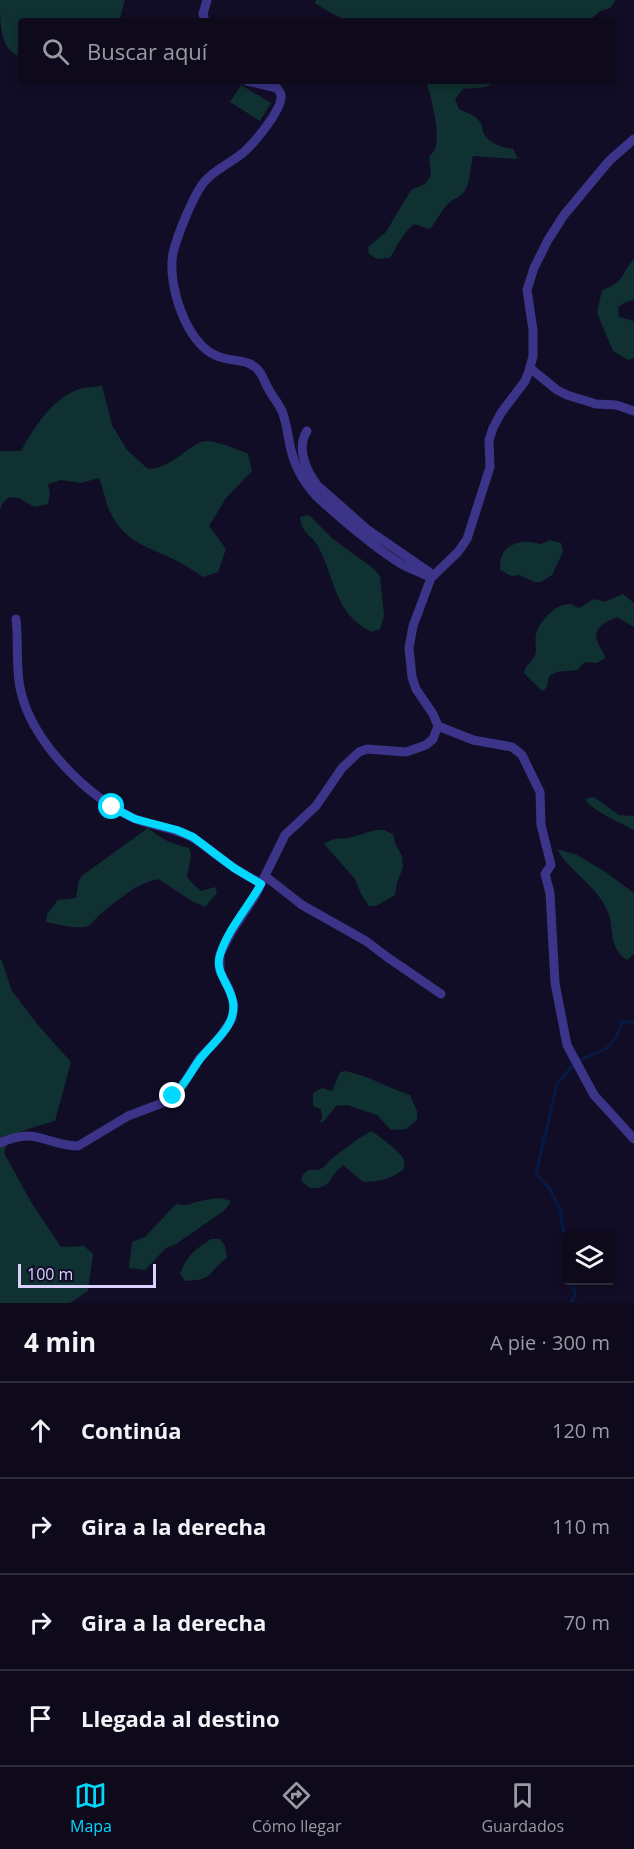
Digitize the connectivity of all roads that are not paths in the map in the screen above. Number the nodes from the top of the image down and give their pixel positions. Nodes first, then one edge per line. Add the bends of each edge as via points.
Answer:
1 (207, 0) edge
2 (204, 18) edge
3 (260, 84) edge
4 (634, 139) edge
5 (530, 368) junction
6 (634, 411) edge
7 (307, 431) dead end
8 (432, 577) junction
9 (16, 619) dead end
10 (438, 726) junction
11 (263, 880) junction
12 (441, 994) dead end
13 (634, 1139) edge
14 (0, 1143) edge

1 - 2 street
3 - 8 street via 277,88 280,103 249,148 204,183 174,253 171,274 187,327 214,355 249,362 260,372 283,414 291,452 309,489 380,550 404,566
4 - 5 street via 609,161 564,215 534,268 527,291 533,330
5 - 6 street via 567,395
5 - 8 street via 493,428 490,467 467,539
7 - 8 street via 303,455 317,485 368,530
8 - 10 street via 412,626 409,648 416,689
9 - 11 street via 24,704 48,747 66,768 112,807 135,819 193,837 234,868
10 - 11 street via 433,739 416,749 395,753 368,749 350,759 316,806 285,835
10 - 13 street via 473,740 512,747 522,755 537,784 542,833 551,865 545,874 550,893 555,983 567,1046 594,1095
11 - 12 street via 366,941
11 - 14 street via 220,954 220,971 234,1005 232,1019 180,1089 165,1102 128,1116 78,1146 23,1135

